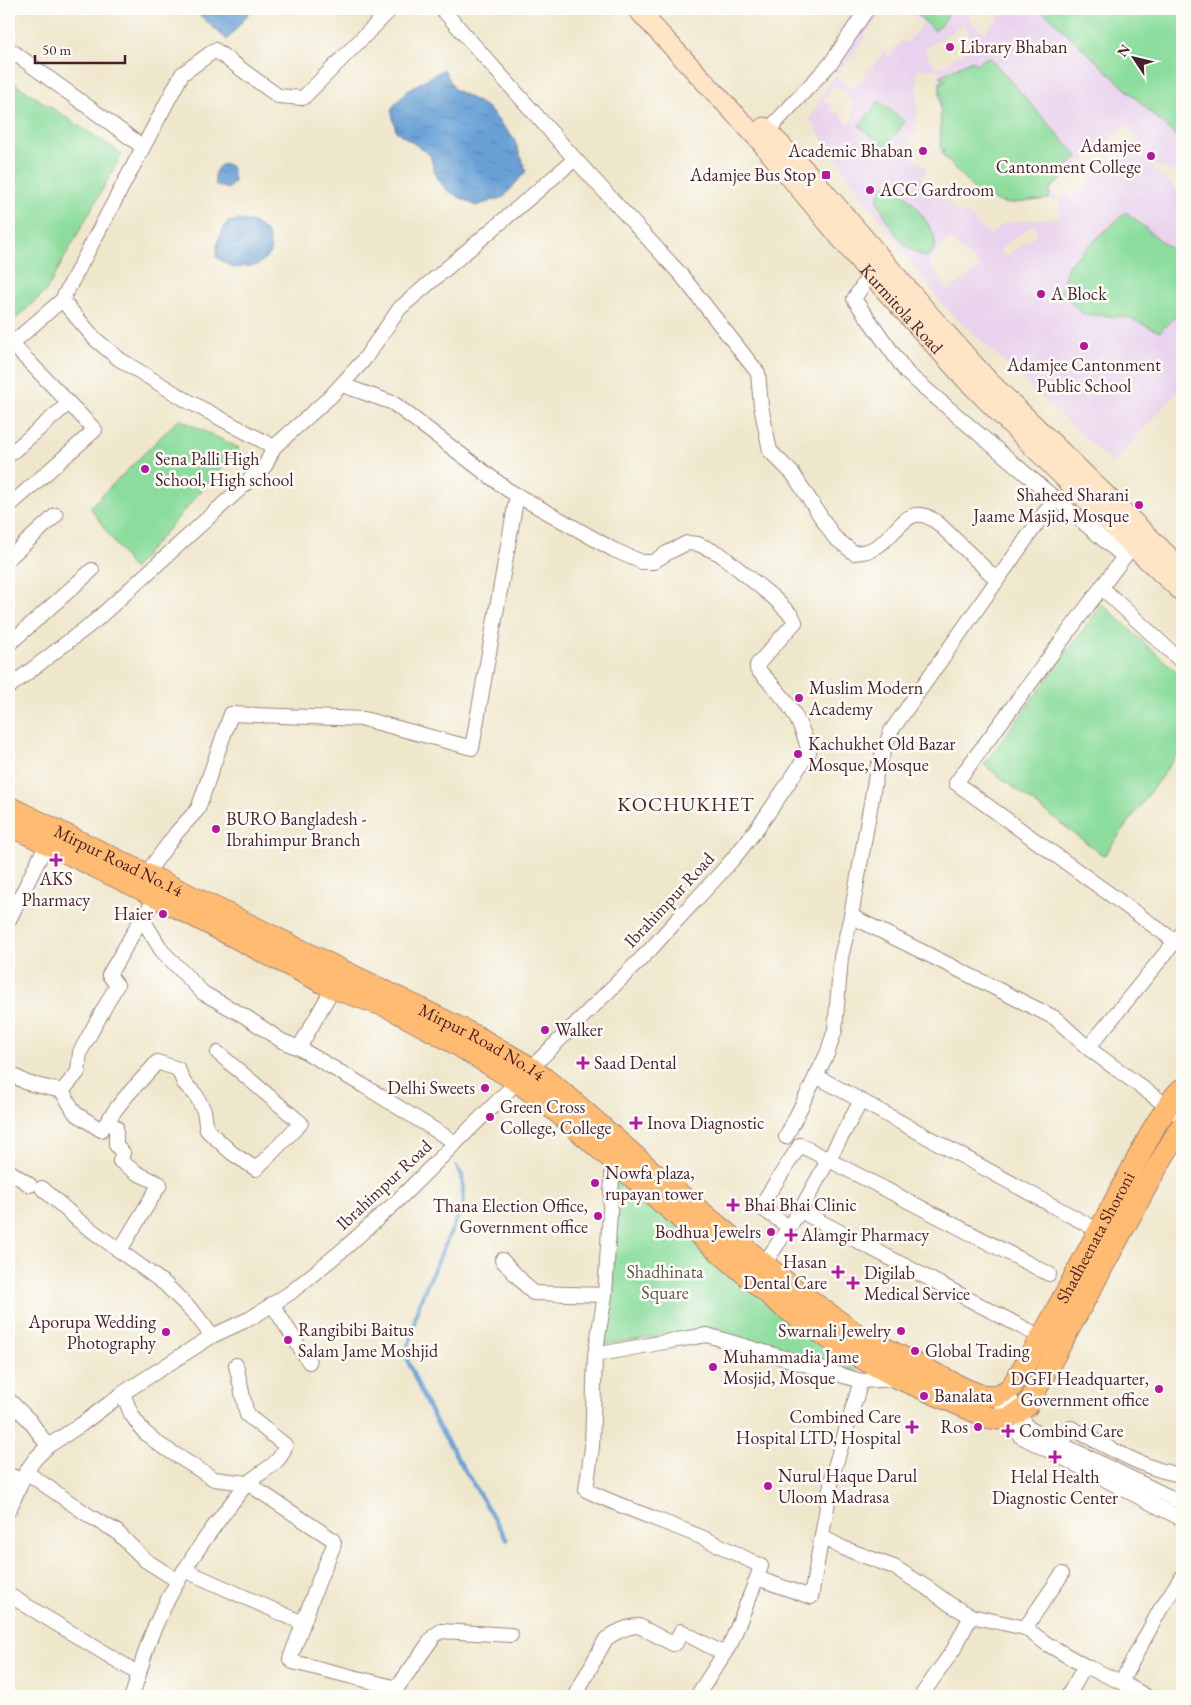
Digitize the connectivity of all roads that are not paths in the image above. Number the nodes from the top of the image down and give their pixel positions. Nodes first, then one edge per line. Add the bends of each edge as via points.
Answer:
1 (391, 9) edge
2 (442, 9) edge
3 (867, 9) edge
4 (648, 11) edge
5 (9, 49) edge
6 (764, 136) junction
7 (143, 147) junction
8 (575, 159) junction
9 (870, 274) junction
10 (62, 300) junction
11 (10, 343) edge
12 (342, 384) junction
13 (69, 403) junction
14 (274, 447) junction
15 (9, 455) edge
16 (517, 495) junction
17 (1055, 498) junction
18 (9, 506) edge
19 (56, 515) dead end
20 (1129, 552) junction
21 (9, 558) edge
22 (1182, 569) edge
23 (92, 570) dead end
24 (997, 580) junction
25 (1101, 587) junction
26 (1182, 592) edge
27 (9, 644) edge
28 (1182, 662) edge
29 (9, 687) edge
30 (9, 807) edge
31 (9, 825) edge
32 (47, 843) junction
33 (146, 874) junction
34 (157, 897) junction
35 (851, 916) junction
36 (142, 918) junction
37 (9, 920) edge
38 (1179, 938) edge
39 (333, 988) junction
40 (299, 1048) junction
41 (1088, 1048) junction
42 (218, 1053) dead end
43 (9, 1073) edge
44 (524, 1075) junction
45 (816, 1076) junction
46 (1182, 1089) edge
47 (62, 1090) junction
48 (862, 1101) junction
49 (1175, 1112) edge
50 (108, 1121) junction
51 (1182, 1125) edge
52 (786, 1137) dead end
53 (456, 1143) junction
54 (828, 1160) junction
55 (613, 1161) junction
56 (9, 1171) edge
57 (800, 1211) junction
58 (789, 1226) junction
59 (1099, 1230) junction
60 (120, 1250) junction
61 (502, 1260) dead end
62 (764, 1264) junction
63 (1049, 1274) dead end
64 (605, 1295) junction
65 (272, 1304) junction
66 (212, 1336) junction
67 (1041, 1337) junction
68 (595, 1355) junction
69 (309, 1362) dead end
70 (236, 1365) dead end
71 (900, 1379) junction
72 (861, 1380) junction
73 (1004, 1392) junction
74 (123, 1393) junction
75 (9, 1400) edge
76 (1014, 1415) junction
77 (1062, 1444) junction
78 (48, 1446) junction
79 (1181, 1474) edge
80 (9, 1475) edge
81 (24, 1476) junction
82 (247, 1483) junction
83 (1182, 1503) edge
84 (9, 1510) edge
85 (1182, 1519) edge
86 (822, 1537) junction
87 (1062, 1574) dead end
88 (181, 1575) junction
89 (1182, 1576) edge
90 (757, 1578) junction
91 (9, 1595) edge
92 (971, 1616) junction
93 (303, 1623) junction
94 (1025, 1628) junction
95 (511, 1635) dead end
96 (724, 1654) junction
97 (1085, 1666) junction
98 (139, 1674) junction
99 (1121, 1682) junction
100 (393, 1692) edge
101 (132, 1696) edge
102 (576, 1696) edge
103 (696, 1696) edge
104 (922, 1696) edge
105 (1068, 1696) edge
106 (1146, 1696) edge

1 - 7 street via 303,98 278,96 215,50 182,74
2 - 8 street
3 - 6 street via 831,63
4 - 6 main road, Kurmitola Road
5 - 7 street
6 - 9 main road, Kurmitola Road
6 - 22 main road, Kurmitola Road via 812,177 988,380
7 - 10 street
8 - 12 street via 400,308 363,361
8 - 24 street via 682,276 758,372 770,451 793,474 834,537 854,553 867,552 913,515 921,514 939,524
9 - 17 street via 854,299 907,373
9 - 20 main road, Kurmitola Road
10 - 11 street
10 - 14 street via 95,339 119,359 186,400
11 - 13 street
12 - 14 street
12 - 16 street via 393,403
13 - 15 street
13 - 18 street via 95,430
14 - 29 street via 265,466 102,615
16 - 33 street via 472,748 364,719 232,714 198,809
16 - 44 street, Ibrahimpur Road via 614,550 642,562 653,562 687,543 698,544 720,554 774,598 794,622 757,669 782,693 804,731 809,752 726,867 651,949
17 - 20 street
17 - 24 street
19 - 21 street
20 - 25 street
20 - 26 main road, Kurmitola Road
23 - 27 street
24 - 35 street via 891,731 877,769
25 - 28 street
25 - 38 street via 956,783
30 - 33 main road, Mirpur Road No.14
31 - 32 main road, Mirpur Road No.14
32 - 34 main road, Mirpur Road No.14
32 - 37 street
33 - 44 main road, Mirpur Road No.14 via 476,1036
34 - 36 street
34 - 39 main road, Mirpur Road No.14
35 - 41 street via 1055,1018
35 - 45 street via 841,957 835,1030
36 - 40 street via 162,952 203,993
36 - 47 street via 108,976 117,985 80,1052 78,1072
38 - 41 street
39 - 40 street
39 - 44 main road, Mirpur Road No.14 via 388,1007
40 - 53 street
41 - 49 street
42 - 50 street via 301,1123 256,1169 207,1130 204,1111 178,1069 158,1062 125,1096
43 - 47 street via 27,1083
44 - 53 street, Ibrahimpur Road
44 - 55 main road, Mirpur Road No.14 via 557,1112
44 - 62 main road, Mirpur Road No.14 via 568,1097
45 - 48 street
45 - 52 street
46 - 49 main road, Shadheenata Shoroni
47 - 50 street via 75,1113 101,1130
48 - 54 street
48 - 59 street
49 - 59 main road, Shadheenata Shoroni via 1156,1124
50 - 60 street via 116,1127 116,1145 123,1153 120,1161 160,1184
51 - 76 main road, Shadheenata Shoroni via 1028,1406
53 - 65 street, Ibrahimpur Road via 345,1248
54 - 57 street
54 - 58 street via 800,1145 760,1207
54 - 63 street
55 - 64 street
55 - 71 main road, Mirpur Road No.14 via 781,1305 846,1350
56 - 60 street via 36,1187
57 - 58 street
57 - 67 street
58 - 62 street
59 - 67 main road, Shadheenata Shoroni
60 - 66 street via 176,1294
61 - 64 street via 533,1292
62 - 73 main road, Mirpur Road No.14 via 856,1333 965,1390 980,1395
64 - 68 street
65 - 66 street, Ibrahimpur Road
65 - 69 street
66 - 74 street, Ibrahimpur Road
67 - 73 main road, Shadheenata Shoroni
68 - 72 street via 707,1335
68 - 90 street via 592,1447 586,1490 754,1562 761,1566
70 - 82 street via 247,1415 285,1445 284,1454
71 - 72 street
71 - 76 main road, Mirpur Road No.14 via 987,1418 1002,1421
72 - 86 street via 833,1473
73 - 76 street
74 - 78 street, Ibrahimpur Road
74 - 82 street via 144,1432 160,1445 214,1478
75 - 78 street
76 - 77 street via 1028,1428
76 - 85 street via 1020,1436
77 - 79 street via 1071,1428 1151,1467
77 - 83 street
78 - 81 street, Ibrahimpur Road
80 - 81 street
81 - 84 street, Ibrahimpur Road
81 - 88 street via 116,1531 145,1560
82 - 88 street
82 - 93 street via 334,1543
86 - 90 street via 811,1597
86 - 92 street via 894,1567
87 - 94 street
88 - 93 street
88 - 98 street via 153,1632
89 - 99 street
90 - 96 street
91 - 98 street
92 - 94 street
92 - 104 street via 954,1649
93 - 100 street via 289,1657 291,1661
94 - 97 street
95 - 100 street via 441,1632 434,1636
96 - 102 street via 681,1631 673,1644 639,1626 632,1626 606,1639
96 - 103 street
97 - 99 street
97 - 105 street
98 - 101 street
99 - 106 street

